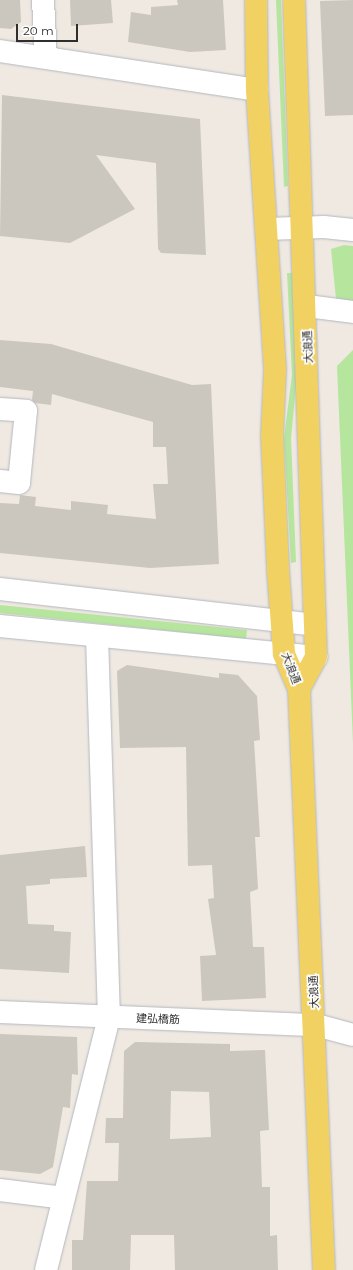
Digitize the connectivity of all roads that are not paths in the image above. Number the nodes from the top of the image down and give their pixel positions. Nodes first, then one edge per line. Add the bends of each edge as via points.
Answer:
1 (43, 0) edge
2 (256, 0) edge
3 (294, 0) edge
4 (0, 51) edge
5 (46, 57) junction
6 (257, 90) junction
7 (303, 228) junction
8 (267, 229) junction
9 (353, 230) edge
10 (307, 306) junction
11 (353, 312) edge
12 (0, 408) edge
13 (0, 481) edge
14 (0, 589) edge
15 (281, 622) junction
16 (315, 625) junction
17 (0, 626) edge
18 (97, 636) junction
19 (284, 654) junction
20 (316, 657) junction
21 (299, 689) junction
22 (0, 1012) edge
23 (109, 1018) junction
24 (316, 1025) junction
25 (353, 1035) edge
26 (0, 1190) edge
27 (64, 1198) junction
28 (46, 1270) edge
29 (324, 1270) edge

1 - 5 street
2 - 6 main road, 大浪通
3 - 7 main road, 大浪通
4 - 5 street
5 - 6 street
6 - 8 main road, 大浪通
7 - 8 street
7 - 9 street
7 - 10 main road, 大浪通
8 - 15 main road, 大浪通 via 275,370 272,436
10 - 11 street
10 - 16 main road, 大浪通 via 306,436
12 - 13 street via 26,411 19,483
14 - 15 street
15 - 16 street
15 - 19 main road, 大浪通
16 - 20 main road, 大浪通
17 - 18 street
18 - 19 street
18 - 23 street
19 - 20 street
19 - 21 main road, 大浪通
20 - 21 main road, 大浪通
21 - 24 main road, 大浪通
22 - 23 street, 建弘橋筋
23 - 24 street, 建弘橋筋
23 - 27 street
24 - 25 street, 建弘橋筋
24 - 29 main road, 大浪通
26 - 27 street
27 - 28 street

